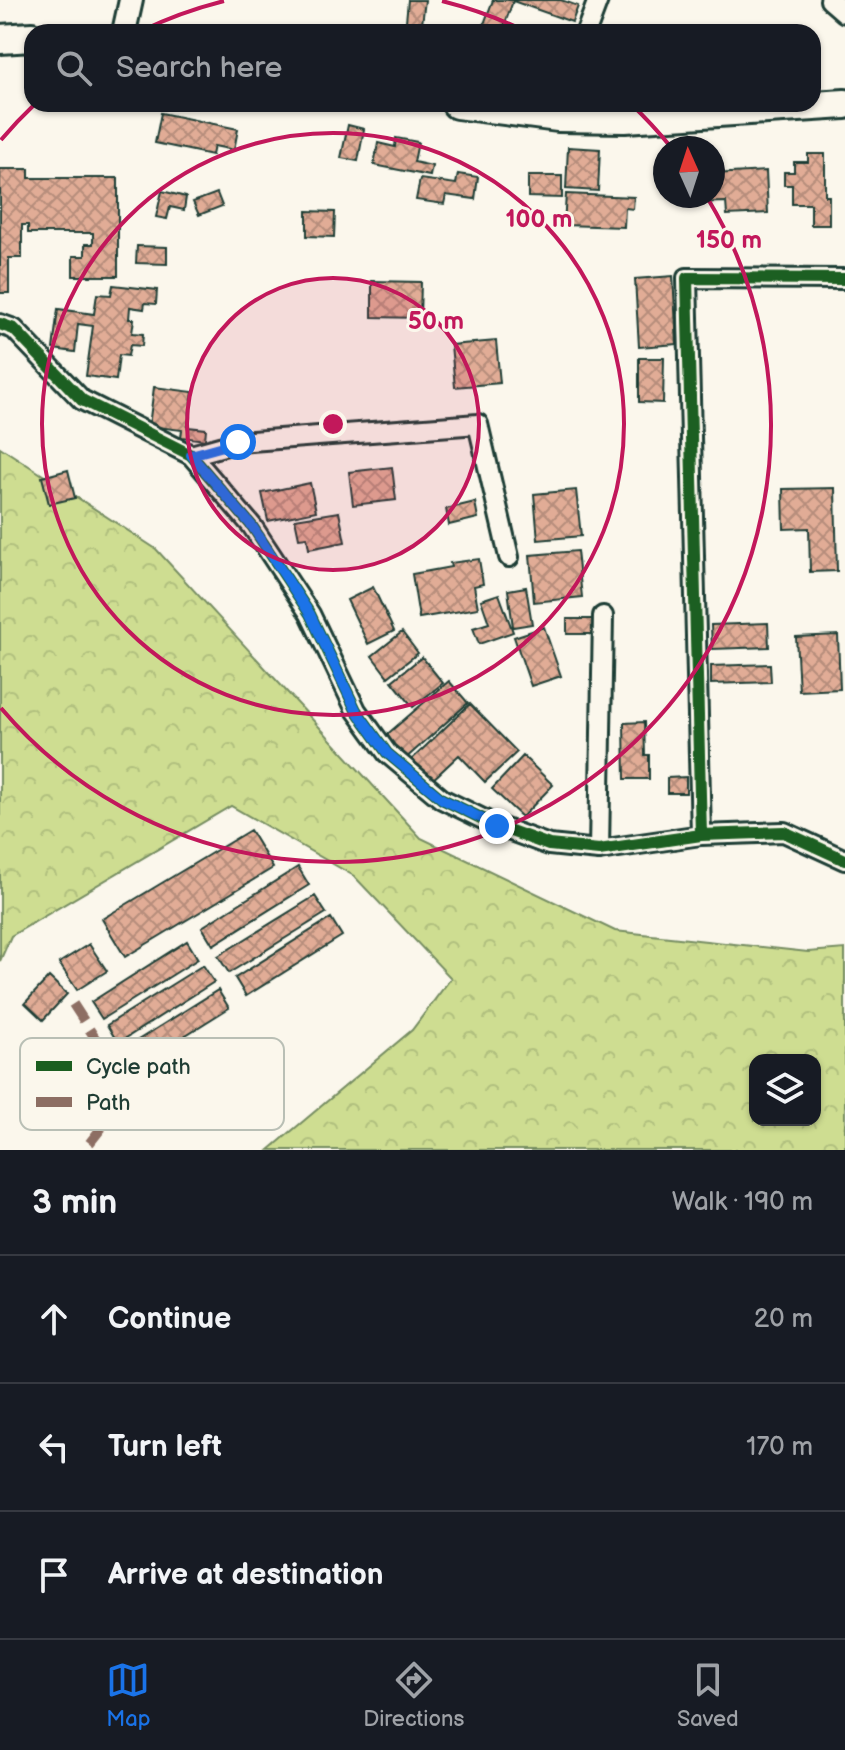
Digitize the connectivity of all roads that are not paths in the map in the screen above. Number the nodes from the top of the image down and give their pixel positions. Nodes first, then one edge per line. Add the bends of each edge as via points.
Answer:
1 (131, 0) edge
2 (598, 0) edge
3 (830, 0) edge
4 (845, 13) edge
5 (126, 24) edge
6 (589, 24) edge
7 (24, 38) edge
8 (0, 39) edge
9 (845, 104) edge
10 (821, 106) edge
11 (576, 112) edge
12 (719, 112) edge
13 (845, 279) edge
14 (0, 324) edge
15 (191, 455) junction
16 (509, 557) dead end
17 (603, 616) dead end
18 (701, 835) junction
19 (599, 850) junction
20 (845, 860) edge

1 - 5 street
2 - 6 street
3 - 4 street
7 - 8 main road
9 - 10 main road
11 - 12 main road via 625,118
13 - 18 street via 687,278
14 - 15 street via 14,329 82,400
15 - 16 street via 238,442 478,424
15 - 19 street via 252,526 310,614 356,710 387,753 442,799 497,826 549,845
17 - 19 street
18 - 19 street
18 - 20 street via 784,832

